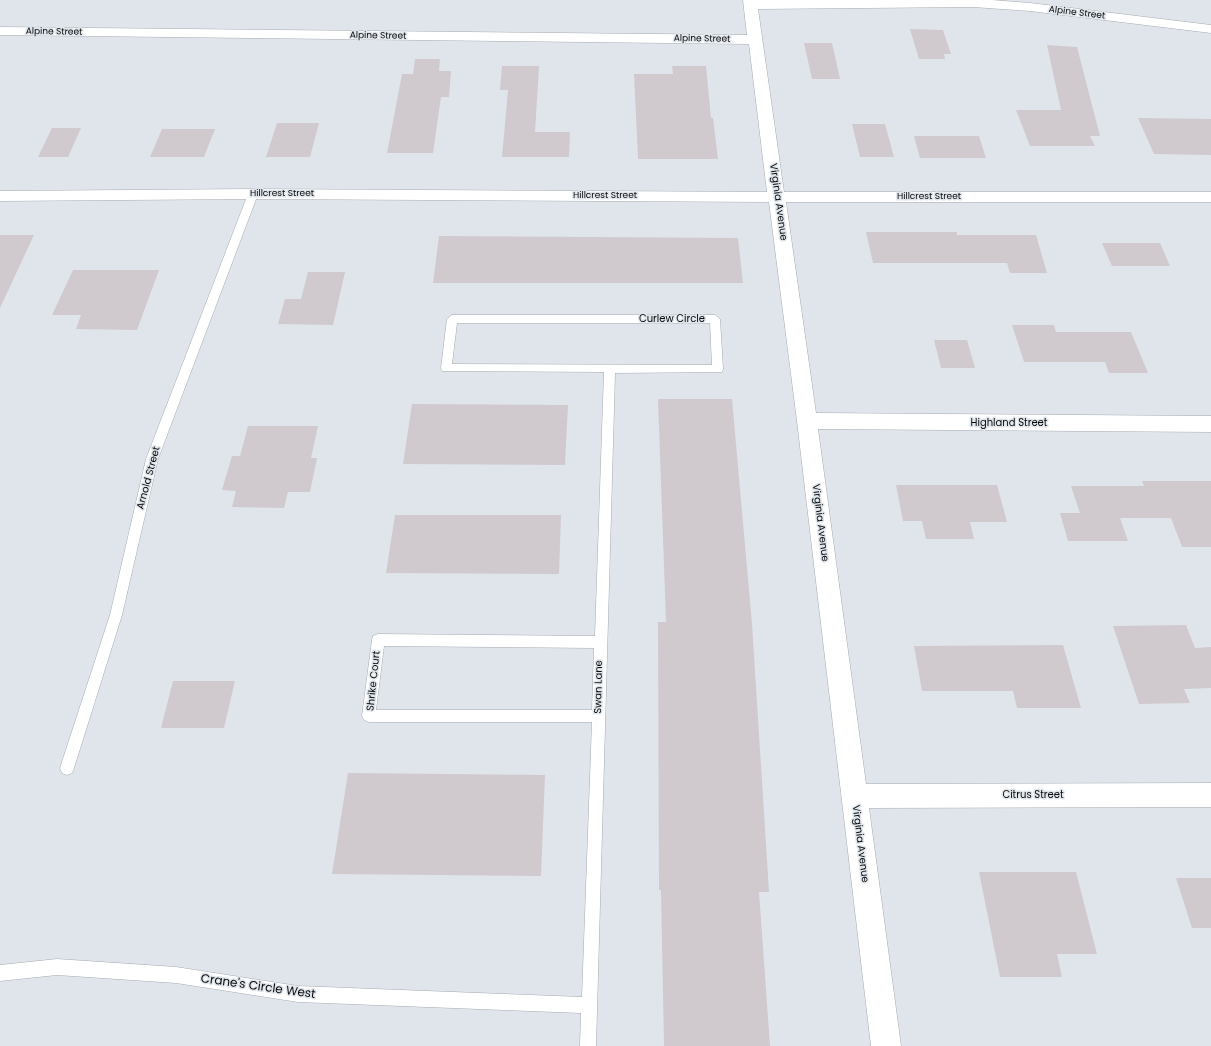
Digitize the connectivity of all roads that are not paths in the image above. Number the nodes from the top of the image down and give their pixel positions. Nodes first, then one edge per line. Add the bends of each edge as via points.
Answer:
1 (751, 2) edge
2 (1211, 29) edge
3 (0, 31) edge
4 (756, 40) junction
5 (253, 194) junction
6 (0, 196) edge
7 (1211, 196) edge
8 (777, 197) junction
9 (610, 368) junction
10 (807, 421) junction
11 (1211, 424) edge
12 (600, 642) junction
13 (598, 716) junction
14 (67, 768) dead end
15 (1211, 794) edge
16 (854, 796) junction
17 (0, 973) edge
18 (589, 1005) junction
19 (588, 1046) edge
20 (886, 1046) edge

1 - 2 street, Alpine Street via 973,3 1030,7
1 - 4 street, Virginia Avenue
3 - 4 street, Alpine Street
4 - 8 street, Virginia Avenue
5 - 6 street, Hillcrest Street
5 - 8 street, Hillcrest Street
5 - 14 lane, Arnold Street via 152,460 116,615
7 - 8 street, Hillcrest Street
8 - 10 street, Virginia Avenue
9 - 9 lane, Curlew Circle via 718,369 715,319 452,319 446,368
9 - 12 lane, Swan Lane
10 - 11 street, Highland Street
10 - 16 street, Virginia Avenue
12 - 13 lane, Swan Lane
12 - 13 lane, Shrike Court via 378,640 369,716
13 - 18 lane, Swan Lane
15 - 16 street, Citrus Street
16 - 20 street, Virginia Avenue
17 - 18 lane, Crane's Circle West via 57,967 176,975 298,994
18 - 19 lane, Swan Lane

